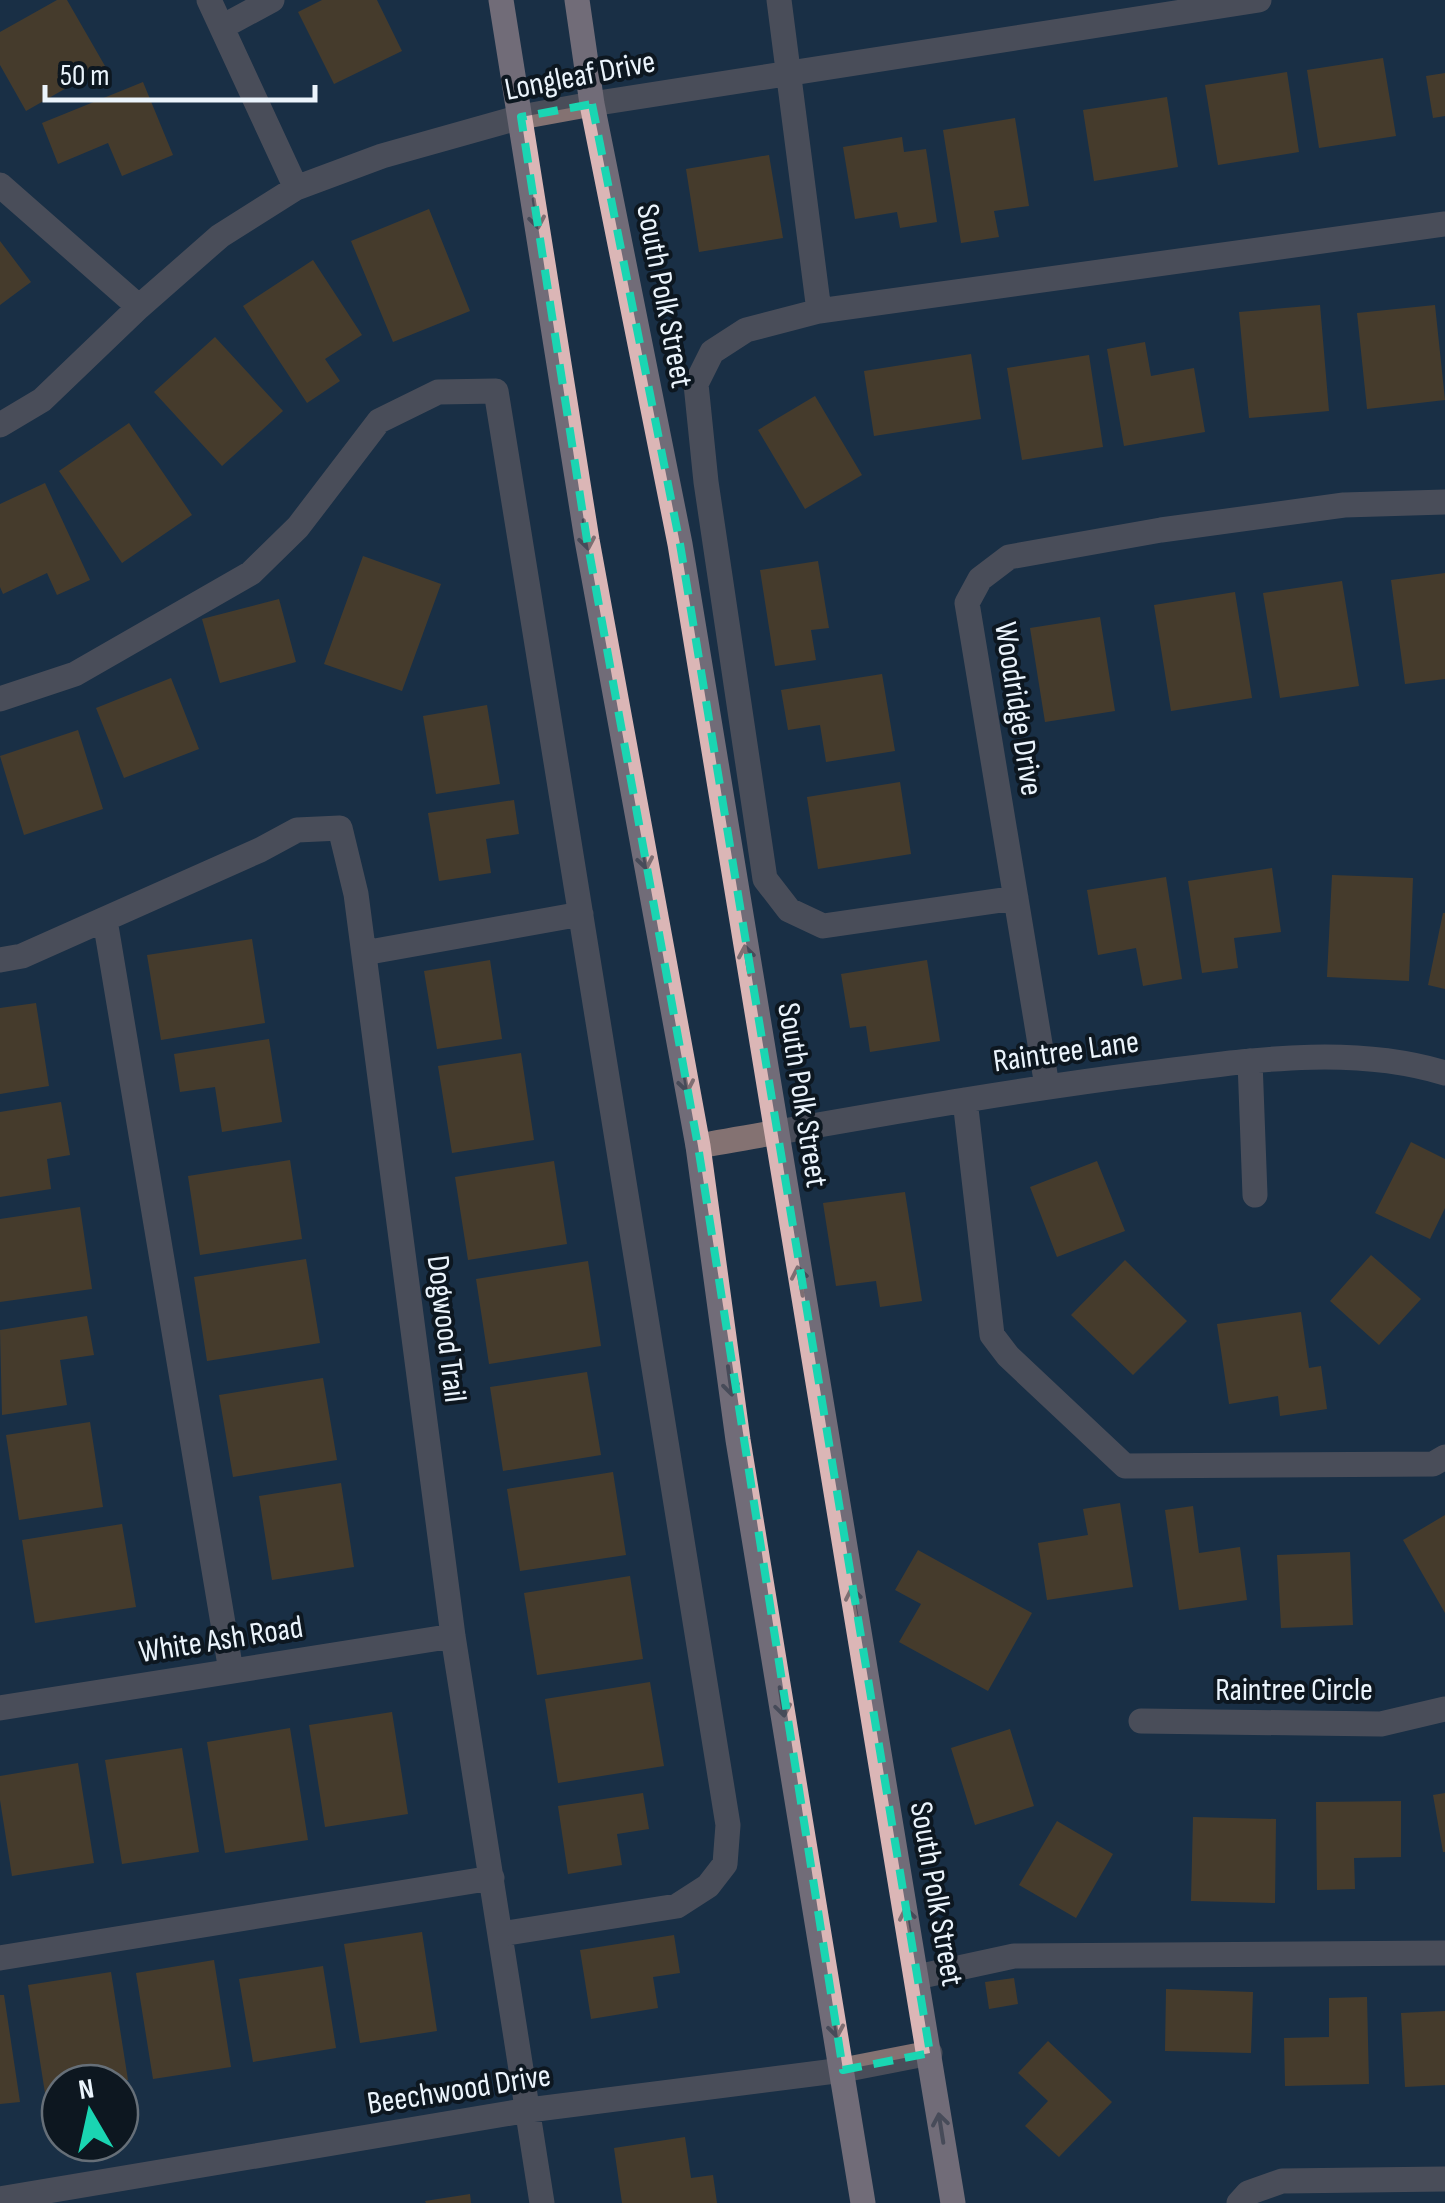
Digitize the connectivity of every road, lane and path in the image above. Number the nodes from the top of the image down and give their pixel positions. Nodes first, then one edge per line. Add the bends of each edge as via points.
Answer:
1 (209, 0) edge
2 (272, 0) edge
3 (501, 0) edge
4 (577, 0) edge
5 (779, 0) edge
6 (1260, 0) edge
7 (222, 26) junction
8 (789, 73) junction
9 (592, 104) junction
10 (521, 118) junction
11 (0, 184) edge
12 (296, 188) junction
13 (1445, 224) edge
14 (139, 307) junction
15 (819, 311) junction
16 (0, 425) edge
17 (1445, 502) edge
18 (0, 699) edge
19 (1016, 898) junction
20 (581, 914) junction
21 (105, 920) junction
22 (364, 952) junction
23 (0, 960) edge
24 (1250, 1061) junction
25 (1445, 1073) edge
26 (1047, 1086) junction
27 (964, 1100) junction
28 (776, 1132) junction
29 (698, 1146) junction
30 (1256, 1195) dead end
31 (1445, 1457) edge
32 (453, 1636) junction
33 (230, 1672) junction
34 (0, 1708) edge
35 (1445, 1709) edge
36 (1141, 1721) dead end
37 (492, 1878) junction
38 (501, 1934) junction
39 (1445, 1953) edge
40 (0, 1958) edge
41 (918, 1978) junction
42 (930, 2053) junction
43 (842, 2070) junction
44 (528, 2110) junction
45 (1445, 2179) edge
46 (0, 2198) edge
47 (542, 2203) edge
48 (862, 2203) edge
49 (953, 2203) edge
50 (1239, 2203) edge

1 - 7 street
2 - 7 street
3 - 10 main road
4 - 9 main road, South Polk Street
5 - 8 street
6 - 8 street, Longleaf Drive
7 - 12 street
8 - 9 street, Longleaf Drive
8 - 15 street
9 - 10 street, Longleaf Drive
28 -> 9 main road, South Polk Street via 680,544
10 - 12 street, Longleaf Drive via 382,156
10 -> 29 main road via 587,540
11 - 14 street
12 - 14 street, Longleaf Drive via 220,236
13 - 15 street
14 - 16 street, Longleaf Drive via 42,400
15 - 19 street via 746,330 712,352 696,384 765,879 789,910 823,926
17 - 19 street, Woodridge Drive via 1344,505 1162,530 1009,557 980,579 967,603
18 - 20 street via 75,674 251,573 298,526 379,421 438,392 496,390
19 - 26 street, Woodridge Drive
20 - 22 street
20 - 38 street via 728,1825 725,1864 708,1886 677,1906
21 - 22 street, Dogwood Trail via 297,830 340,828
21 - 23 street, Dogwood Trail
21 - 33 street
22 - 32 street, Dogwood Trail
24 - 25 street, Raintree Lane via 1353,1056
24 - 26 street, Raintree Lane
24 - 30 street
26 - 27 street, Raintree Lane
27 - 28 street, Raintree Lane
27 - 31 street via 992,1336 1125,1466 1433,1464
28 - 29 street, Raintree Lane
41 -> 28 main road, South Polk Street
29 -> 43 main road via 738,1440
32 - 33 street, White Ash Road
32 - 37 street, Dogwood Trail
33 - 34 street, White Ash Road
35 - 36 street, Raintree Circle via 1381,1724
37 - 38 street, Dogwood Trail
37 - 40 street
38 - 44 street, Dogwood Trail
39 - 41 street via 1014,1956
41 - 42 main road, South Polk Street
42 - 43 street, Beechwood Drive
49 -> 42 main road, South Polk Street
43 - 44 street, Beechwood Drive
43 - 48 main road
44 - 46 street, Beechwood Drive
44 - 47 street, Dogwood Trail
45 - 50 street via 1282,2181

